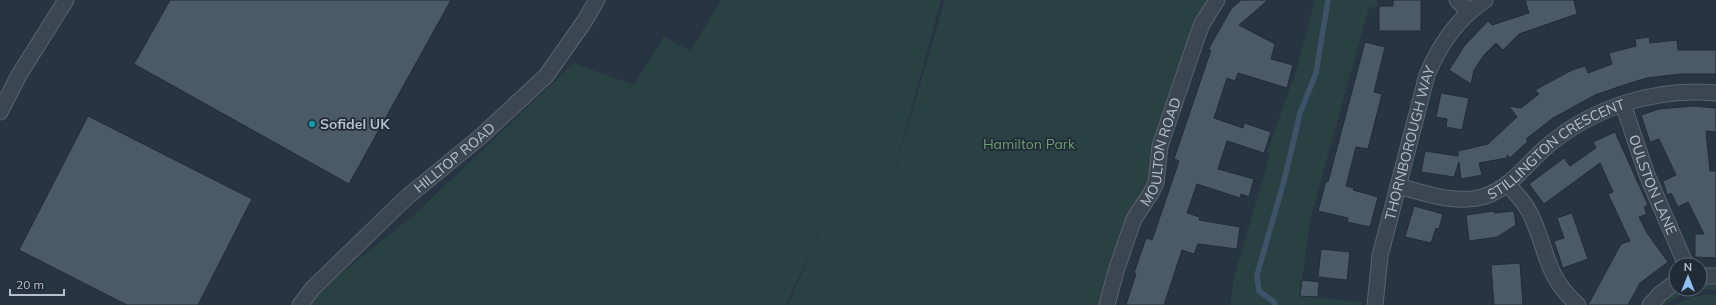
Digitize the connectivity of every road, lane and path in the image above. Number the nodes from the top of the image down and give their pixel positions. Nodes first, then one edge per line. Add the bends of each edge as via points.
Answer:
1 (66, 0) edge
2 (597, 0) edge
3 (1217, 0) edge
4 (1457, 0) edge
5 (1485, 0) edge
6 (1469, 12) junction
7 (1716, 93) edge
8 (1623, 104) junction
9 (0, 112) edge
10 (1508, 184) junction
11 (1398, 186) junction
12 (1683, 257) edge
13 (1668, 288) edge
14 (300, 305) edge
15 (1108, 305) edge
16 (1375, 305) edge
17 (1578, 305) edge
18 (1650, 305) edge

1 - 9 street via 19,75
2 - 14 street, HILLTOP ROAD via 546,76 479,138 407,197 313,288
3 - 15 street, MOULTON ROAD via 1202,24 1196,40 1160,146 1156,183 1129,233 1116,270
4 - 6 street
5 - 6 street, THORNBOROUGH WAY
6 - 11 street, THORNBOROUGH WAY via 1440,49 1427,75
7 - 8 street, STILLINGTON CRESCENT via 1661,94
8 - 10 street, STILLINGTON CRESCENT via 1569,130
8 - 12 street, OULSTON LANE via 1647,175
10 - 11 street, STILLINGTON CRESCENT via 1485,196 1460,200
10 - 17 street via 1529,213 1556,281
11 - 16 street, THORNBOROUGH WAY via 1380,256
13 - 18 street

